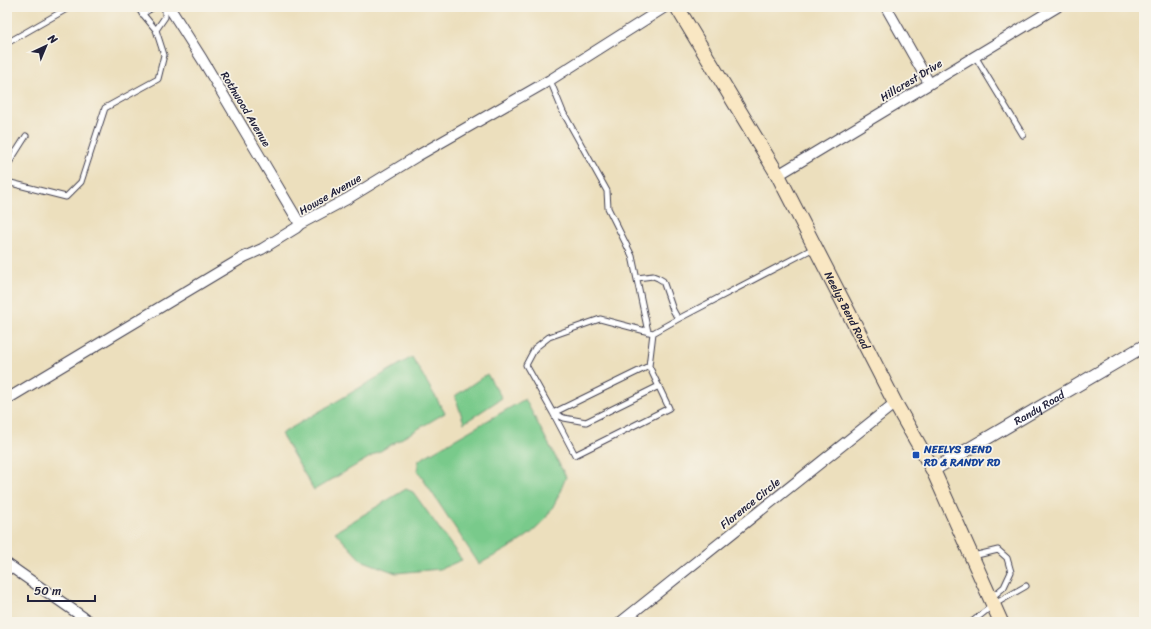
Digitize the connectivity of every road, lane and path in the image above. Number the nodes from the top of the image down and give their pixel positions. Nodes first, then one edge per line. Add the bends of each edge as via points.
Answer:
1 (70, 7) edge
2 (137, 7) edge
3 (154, 7) edge
4 (165, 7) edge
5 (169, 7) edge
6 (665, 7) edge
7 (677, 7) edge
8 (886, 7) edge
9 (1055, 8) edge
10 (142, 14) junction
11 (156, 30) junction
12 (7, 43) edge
13 (975, 56) junction
14 (550, 80) junction
15 (929, 83) junction
16 (1023, 135) dead end
17 (26, 136) dead end
18 (7, 166) edge
19 (778, 175) junction
20 (7, 182) edge
21 (300, 224) junction
22 (815, 248) junction
23 (637, 278) junction
24 (678, 319) junction
25 (650, 333) junction
26 (1144, 346) edge
27 (649, 366) junction
28 (659, 386) junction
29 (7, 400) edge
30 (895, 403) junction
31 (553, 413) junction
32 (933, 470) junction
33 (972, 556) junction
34 (7, 564) edge
35 (1026, 586) dead end
36 (992, 601) junction
37 (90, 622) edge
38 (621, 622) edge
39 (972, 622) edge
40 (1001, 622) edge

1 - 12 lane
2 - 10 lane
3 - 10 lane
4 - 11 lane via 165,17
5 - 21 street, Rothwood Avenue
6 - 14 street, Howse Avenue
7 - 19 main road, Neelys Bend Road
8 - 15 street
9 - 13 street, Hillcrest Drive
10 - 11 lane
11 - 20 lane via 164,55 158,79 105,108 81,182 66,197
13 - 15 street, Hillcrest Drive
13 - 16 lane
14 - 21 street, Howse Avenue
14 - 23 lane via 563,112 607,191 608,208 632,256
15 - 19 street, Hillcrest Drive
17 - 18 lane
19 - 22 main road, Neelys Bend Road
21 - 29 street, Howse Avenue
22 - 24 lane
22 - 30 main road, Neelys Bend Road
23 - 24 lane via 653,276 663,281
23 - 25 lane
24 - 25 lane
25 - 27 lane
25 - 31 lane via 600,318 549,337 535,348 526,364
26 - 32 street, Randy Road
27 - 28 lane
27 - 31 lane
28 - 31 lane via 586,422
28 - 31 lane via 669,408 575,455
30 - 32 main road, Neelys Bend Road
30 - 38 street, Florence Circle
32 - 33 main road, Neelys Bend Road
33 - 36 main road, Neelys Bend Road
33 - 36 lane via 998,550 1008,558 1011,572 1004,587
34 - 37 street
35 - 36 lane
36 - 39 lane
36 - 40 main road, Neelys Bend Road

